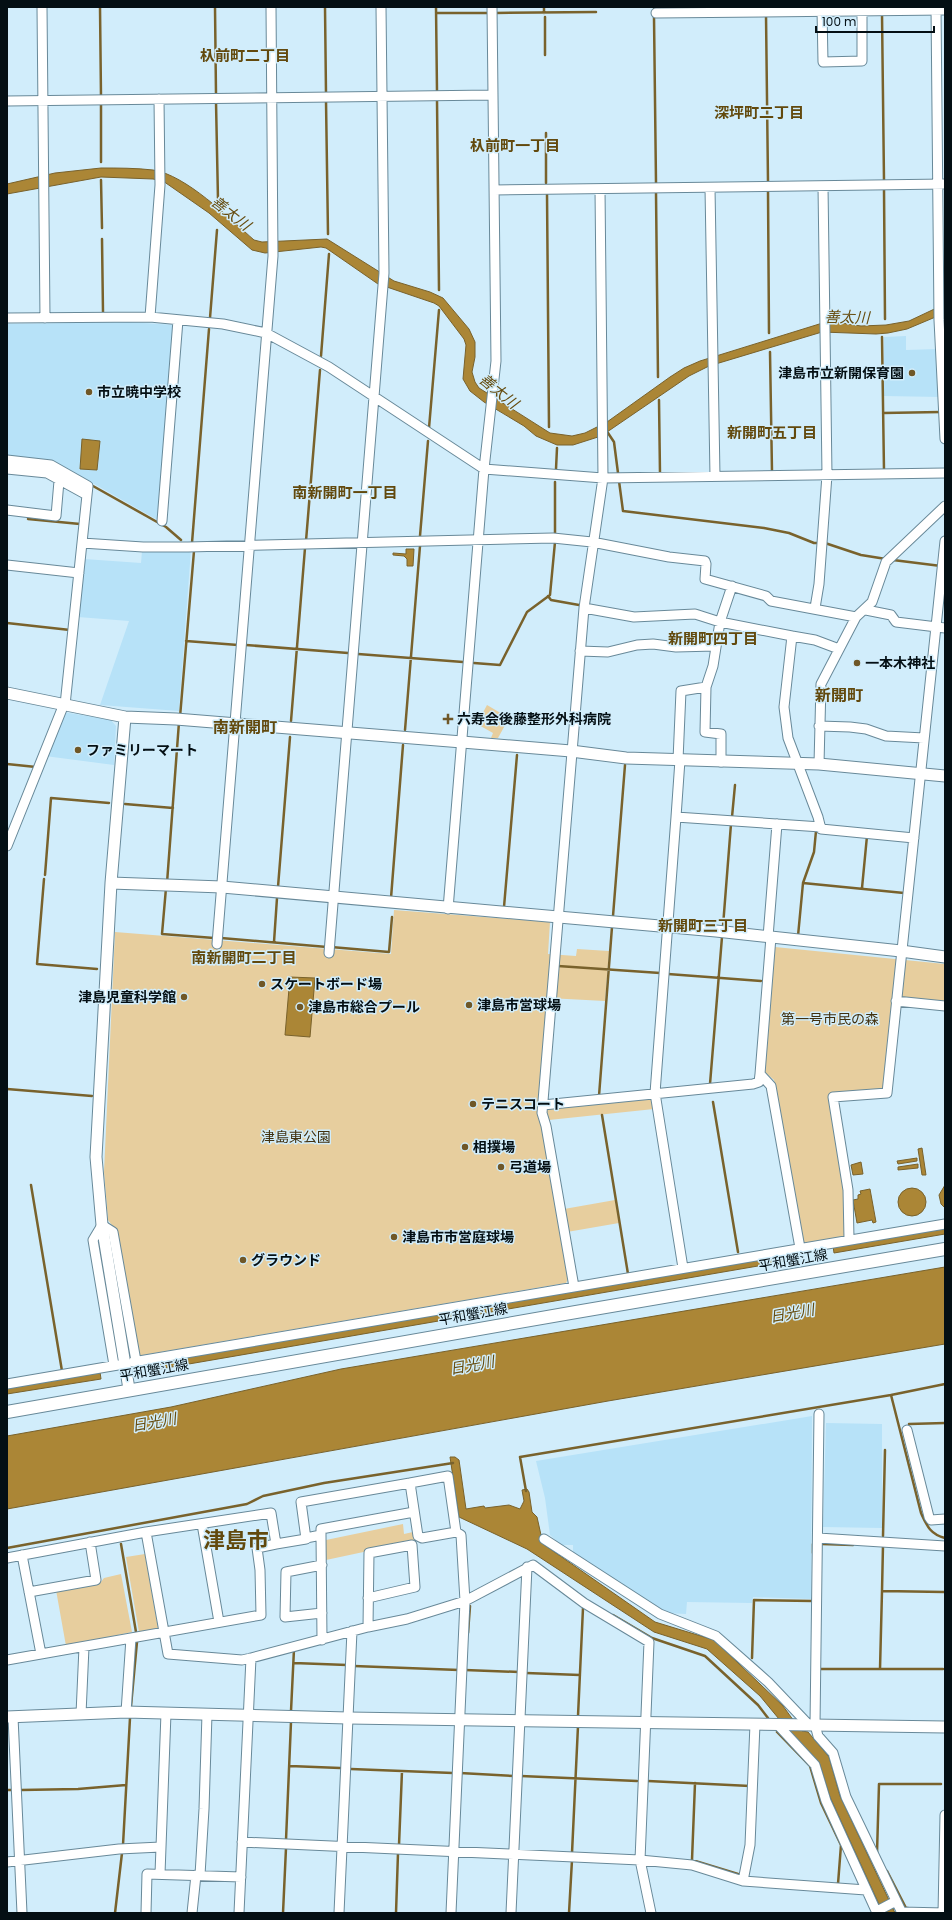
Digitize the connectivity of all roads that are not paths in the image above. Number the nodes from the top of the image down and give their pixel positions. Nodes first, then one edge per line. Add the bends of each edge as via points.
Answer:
1 (42, 7) edge
2 (271, 7) edge
3 (381, 7) edge
4 (492, 7) edge
5 (935, 8) edge
6 (708, 9) edge
7 (822, 10) junction
8 (862, 10) junction
9 (945, 10) edge
10 (656, 13) dead end
11 (492, 95) junction
12 (382, 97) junction
13 (272, 98) junction
14 (159, 100) junction
15 (7, 101) edge
16 (43, 101) junction
17 (942, 184) edge
18 (823, 186) junction
19 (710, 188) junction
20 (600, 189) junction
21 (494, 190) junction
22 (942, 235) edge
23 (942, 264) edge
24 (150, 317) junction
25 (7, 318) edge
26 (45, 318) junction
27 (178, 320) junction
28 (266, 333) junction
29 (943, 340) edge
30 (374, 397) junction
31 (945, 439) edge
32 (7, 460) edge
33 (7, 469) edge
34 (484, 469) junction
35 (945, 473) edge
36 (827, 475) junction
37 (715, 476) junction
38 (603, 478) junction
39 (60, 481) junction
40 (87, 495) junction
41 (945, 506) edge
42 (7, 510) edge
43 (162, 520) dead end
44 (478, 540) junction
45 (945, 541) edge
46 (362, 542) junction
47 (592, 542) junction
48 (82, 543) junction
49 (250, 546) junction
50 (7, 565) edge
51 (79, 573) junction
52 (732, 586) junction
53 (584, 608) junction
54 (815, 608) junction
55 (866, 610) junction
56 (856, 617) junction
57 (720, 622) junction
58 (940, 628) edge
59 (792, 636) junction
60 (715, 646) junction
61 (838, 649) junction
62 (580, 651) junction
63 (706, 687) junction
64 (7, 693) edge
65 (65, 704) junction
66 (125, 717) junction
67 (235, 724) junction
68 (819, 726) junction
69 (346, 734) junction
70 (924, 738) junction
71 (462, 742) junction
72 (571, 751) junction
73 (679, 760) junction
74 (721, 762) junction
75 (797, 763) junction
76 (819, 764) junction
77 (920, 774) junction
78 (945, 776) edge
79 (676, 817) junction
80 (777, 824) junction
81 (820, 827) junction
82 (9, 834) edge
83 (914, 838) junction
84 (7, 846) edge
85 (111, 882) junction
86 (222, 888) junction
87 (333, 898) junction
88 (448, 909) junction
89 (558, 917) junction
90 (668, 927) junction
91 (769, 937) junction
92 (217, 944) dead end
93 (901, 951) junction
94 (329, 953) dead end
95 (945, 958) edge
96 (896, 1001) junction
97 (945, 1006) edge
98 (760, 1074) junction
99 (655, 1093) junction
100 (543, 1104) junction
101 (945, 1224) edge
102 (102, 1225) junction
103 (849, 1240) junction
104 (800, 1248) junction
105 (945, 1249) edge
106 (683, 1268) junction
107 (574, 1287) junction
108 (7, 1384) edge
109 (129, 1389) junction
110 (7, 1412) edge
111 (819, 1414) dead end
112 (907, 1430) dead end
113 (410, 1483) junction
114 (414, 1512) junction
115 (945, 1520) edge
116 (202, 1524) junction
117 (146, 1532) junction
118 (456, 1532) junction
119 (321, 1536) junction
120 (306, 1538) junction
121 (818, 1538) junction
122 (544, 1540) dead end
123 (90, 1542) junction
124 (276, 1544) junction
125 (945, 1546) edge
126 (22, 1555) junction
127 (7, 1558) edge
128 (322, 1565) junction
129 (527, 1567) junction
130 (29, 1592) junction
131 (368, 1598) junction
132 (465, 1601) junction
133 (322, 1613) junction
134 (219, 1622) junction
135 (368, 1627) junction
136 (352, 1631) junction
137 (164, 1632) junction
138 (131, 1638) junction
139 (322, 1640) junction
140 (84, 1647) junction
141 (41, 1654) junction
142 (251, 1658) junction
143 (7, 1660) edge
144 (126, 1712) junction
145 (166, 1713) junction
146 (81, 1714) junction
147 (207, 1714) junction
148 (248, 1715) junction
149 (10, 1717) edge
150 (348, 1718) junction
151 (459, 1719) junction
152 (520, 1720) junction
153 (645, 1722) junction
154 (755, 1724) junction
155 (779, 1724) junction
156 (809, 1725) junction
157 (945, 1727) edge
158 (945, 1815) edge
159 (242, 1842) junction
160 (342, 1846) junction
161 (161, 1847) junction
162 (454, 1852) junction
163 (514, 1854) junction
164 (640, 1860) junction
165 (7, 1862) edge
166 (20, 1862) junction
167 (160, 1874) junction
168 (198, 1875) junction
169 (241, 1877) junction
170 (743, 1881) junction
171 (866, 1890) junction
172 (894, 1902) junction
173 (878, 1911) edge
174 (22, 1913) edge
175 (146, 1913) edge
176 (192, 1913) edge
177 (239, 1913) edge
178 (339, 1913) edge
179 (451, 1913) edge
180 (512, 1913) edge
181 (651, 1913) edge
182 (902, 1913) edge
183 (944, 1913) edge

1 - 16 street
2 - 13 street
3 - 12 street
4 - 11 street
5 - 8 street
5 - 9 street
5 - 17 street
6 - 7 street
6 - 10 street
7 - 8 street
7 - 8 street via 823,62 862,61
11 - 12 street
11 - 21 street
12 - 13 street
12 - 30 street via 384,273
13 - 14 street
13 - 28 street via 274,240
14 - 16 street
14 - 24 street via 160,185
15 - 16 street
16 - 26 street
17 - 18 street
17 - 22 street
18 - 19 street
18 - 36 street
19 - 20 street
19 - 37 street
20 - 21 street
20 - 38 street
21 - 34 street via 496,361
22 - 23 street
23 - 29 street via 939,320
24 - 26 street
24 - 27 street
25 - 26 street
27 - 28 street via 223,324
27 - 43 street
28 - 30 street via 329,367
28 - 49 street
29 - 31 street
30 - 34 street
30 - 46 street
32 - 40 street via 51,465 88,486
33 - 39 street via 47,473
34 - 38 street
34 - 44 street
35 - 36 street
36 - 37 street
36 - 54 street
37 - 38 street
38 - 47 street
39 - 40 street
39 - 42 street via 56,516
40 - 48 street
41 - 55 street via 888,559 872,602
44 - 46 street
44 - 47 street via 553,538
44 - 71 street
45 - 58 street
46 - 49 street
46 - 69 street
47 - 52 street via 669,557 705,561 705,579
47 - 53 street
48 - 49 street via 143,547
48 - 51 street
49 - 67 street
50 - 51 street
51 - 65 street
52 - 54 street via 766,596 771,601
52 - 57 street
53 - 57 street via 634,617 696,614
53 - 62 street
54 - 56 street
55 - 56 street
55 - 58 street via 891,615 896,622
56 - 61 street
57 - 59 street
57 - 60 street
58 - 70 street
59 - 61 street via 815,640
59 - 75 street via 784,708 788,738
60 - 62 street via 676,647 653,644 608,652
60 - 63 street
61 - 68 street via 821,684
62 - 72 street
63 - 73 street via 681,691
63 - 74 street via 705,732 721,734
64 - 65 street
65 - 66 street
65 - 82 street
66 - 67 street
66 - 85 street
67 - 69 street
67 - 86 street
68 - 70 street via 866,729 886,736
68 - 76 street
69 - 71 street
69 - 87 street
70 - 77 street
71 - 72 street
71 - 88 street
72 - 73 street via 626,758
72 - 89 street
73 - 74 street
73 - 79 street
74 - 75 street
75 - 76 street
75 - 81 street
76 - 77 street
77 - 78 street
77 - 83 street
79 - 80 street
79 - 90 street
80 - 81 street
80 - 91 street
81 - 83 street
82 - 84 street
83 - 93 street
85 - 86 street
85 - 102 street via 96,1157
86 - 87 street
86 - 92 street
87 - 88 street
87 - 94 street
88 - 89 street
89 - 90 street
89 - 100 street
90 - 91 street
90 - 99 street
91 - 93 street
91 - 98 street
93 - 95 street
93 - 96 street
96 - 97 street
96 - 103 street via 886,1093 833,1097 848,1190
98 - 99 street via 759,1082 753,1084
98 - 104 street via 771,1086
99 - 100 street
99 - 106 street
100 - 107 street via 542,1113
101 - 103 street
102 - 107 street via 113,1232 134,1362
102 - 108 street via 93,1240 116,1365
102 - 109 street
103 - 104 street
104 - 106 street
105 - 109 main road, 平和蟹江線
106 - 107 street
109 - 110 main road, 平和蟹江線
111 - 121 street
112 - 115 street via 929,1518
113 - 114 street
113 - 118 street via 448,1476
113 - 120 street via 301,1502
114 - 118 street via 418,1536 422,1538
114 - 119 street via 321,1529
116 - 117 street
116 - 124 street via 271,1512
116 - 134 street
117 - 123 street
117 - 137 street
118 - 132 street via 461,1535
119 - 120 street
119 - 128 street
120 - 124 street
121 - 125 street
121 - 156 street
122 - 156 street via 660,1614 716,1636 768,1682
123 - 126 street
123 - 130 street via 96,1580
124 - 134 street via 257,1548 261,1615
126 - 127 street
126 - 130 street
128 - 133 street
128 - 133 street via 286,1572 285,1617
129 - 132 street
129 - 152 street
129 - 153 street via 533,1565 584,1603 649,1642
130 - 141 street
131 - 131 street via 369,1553 412,1545 415,1587
131 - 135 street
132 - 135 street via 407,1619
132 - 151 street
133 - 139 street
134 - 137 street
135 - 136 street
136 - 139 street
136 - 150 street
137 - 138 street
137 - 142 street via 168,1654 242,1660
138 - 140 street
138 - 144 street
139 - 142 street
140 - 141 street
140 - 146 street
141 - 143 street
142 - 148 street
144 - 145 street
144 - 146 street
145 - 147 street
145 - 161 street
146 - 149 street
147 - 148 street
147 - 168 street via 204,1808
148 - 150 street
148 - 159 street
149 - 166 street
150 - 151 street
150 - 160 street
151 - 152 street
151 - 162 street
152 - 153 street
152 - 163 street
153 - 154 street
153 - 164 street
154 - 155 street
154 - 170 street via 750,1845
155 - 156 street
155 - 171 street via 815,1765 826,1801
156 - 157 street
156 - 172 street via 834,1753 846,1797
158 - 183 street
159 - 160 street
159 - 169 street
160 - 162 street
160 - 178 street
161 - 166 street via 119,1849
161 - 167 street
162 - 163 street
162 - 179 street
163 - 164 street
163 - 180 street
164 - 170 street via 692,1865
164 - 181 street
165 - 166 street
166 - 174 street
167 - 168 street
167 - 175 street via 147,1874
168 - 169 street
168 - 176 street
169 - 177 street
170 - 171 street
171 - 173 street
172 - 173 street
172 - 182 street
182 - 183 street

